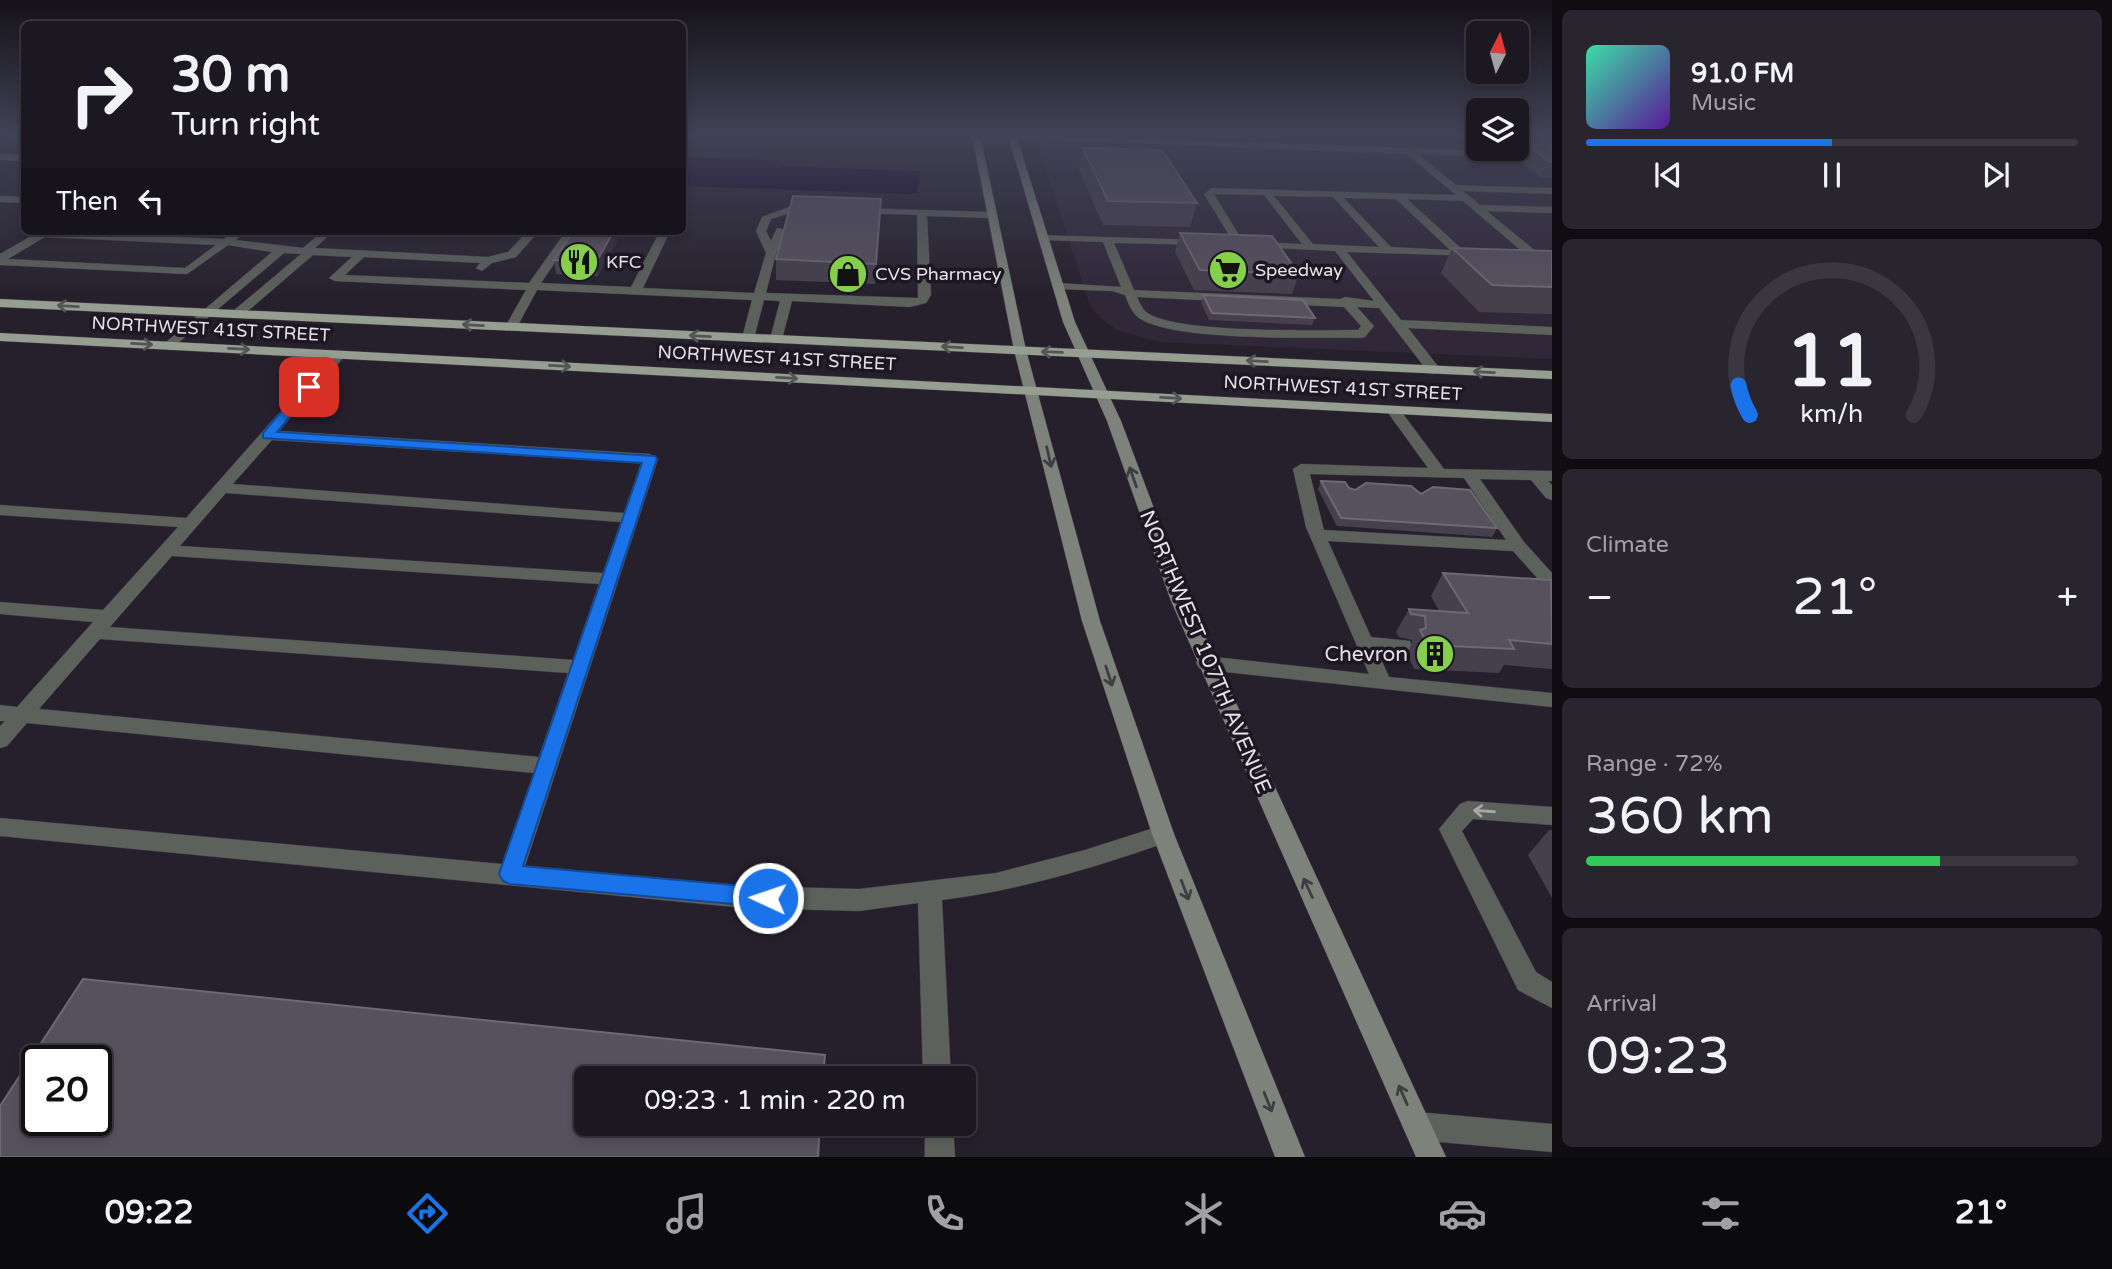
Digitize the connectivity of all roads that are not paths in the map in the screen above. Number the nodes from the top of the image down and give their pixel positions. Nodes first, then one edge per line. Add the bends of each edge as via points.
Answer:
1 (985, 189) edge
2 (1029, 189) edge
3 (1454, 189) edge
4 (1486, 189) edge
5 (1552, 191) edge
6 (1266, 192) junction
7 (1335, 194) junction
8 (1398, 196) junction
9 (1465, 198) junction
10 (0, 199) edge
11 (21, 200) edge
12 (824, 208) edge
13 (1478, 208) junction
14 (792, 209) junction
15 (850, 209) edge
16 (1552, 210) edge
17 (922, 212) junction
18 (990, 215) junction
19 (41, 235) edge
20 (100, 235) edge
21 (236, 235) edge
22 (325, 235) edge
23 (530, 235) edge
24 (568, 235) edge
25 (663, 235) edge
26 (1044, 237) junction
27 (1107, 240) junction
28 (10, 241) dead end
29 (30, 242) junction
30 (227, 242) junction
31 (1214, 244) edge
32 (1227, 244) edge
33 (1240, 245) junction
34 (1310, 247) junction
35 (1338, 248) junction
36 (281, 250) junction
37 (1388, 250) junction
38 (307, 252) junction
39 (771, 253) junction
40 (1460, 253) junction
41 (1485, 254) edge
42 (360, 255) junction
43 (1510, 255) edge
44 (0, 260) edge
45 (488, 260) junction
46 (468, 284) junction
47 (533, 286) junction
48 (1058, 286) junction
49 (636, 290) junction
50 (1131, 293) junction
51 (759, 295) junction
52 (787, 296) junction
53 (1345, 301) junction
54 (0, 303) edge
55 (1382, 305) junction
56 (209, 313) junction
57 (237, 314) junction
58 (1398, 324) junction
59 (511, 327) junction
60 (1552, 331) edge
61 (0, 337) edge
62 (748, 338) junction
63 (776, 339) junction
64 (170, 346) junction
65 (1020, 350) junction
66 (1083, 353) junction
67 (338, 355) junction
68 (1434, 370) junction
69 (1552, 375) edge
70 (1032, 391) junction
71 (1103, 394) junction
72 (1393, 410) junction
73 (1552, 418) edge
74 (267, 435) junction
75 (1341, 471) junction
76 (1439, 472) junction
77 (1469, 474) junction
78 (1535, 475) junction
79 (1552, 476) edge
80 (221, 488) junction
81 (1352, 491) edge
82 (1552, 495) edge
83 (0, 510) edge
84 (630, 518) junction
85 (190, 523) junction
86 (1318, 535) junction
87 (1518, 546) junction
88 (167, 550) junction
89 (610, 579) junction
90 (1552, 584) edge
91 (0, 608) edge
92 (108, 617) junction
93 (95, 632) junction
94 (1365, 643) junction
95 (1403, 646) dead end
96 (1206, 663) junction
97 (580, 667) junction
98 (1382, 683) junction
99 (1552, 700) edge
100 (0, 713) edge
101 (22, 715) junction
102 (0, 740) edge
103 (547, 766) junction
104 (1552, 816) edge
105 (0, 827) edge
106 (1163, 834) junction
107 (510, 874) junction
108 (930, 891) junction
109 (1552, 996) edge
110 (937, 1066) edge
111 (1417, 1126) junction
112 (939, 1136) edge
113 (1552, 1138) edge
114 (940, 1157) edge
115 (1290, 1157) edge
116 (1431, 1157) edge

1 - 18 main road
2 - 26 main road, NORTHWEST 107TH AVENUE
3 - 9 lane
4 - 5 lane
6 - 7 lane
6 - 33 lane via 1217,190 1209,194
6 - 34 lane
7 - 8 lane
7 - 37 lane
8 - 9 lane
8 - 40 lane
9 - 13 lane
10 - 11 lane
12 - 14 lane
13 - 16 lane
13 - 43 lane via 1539,256
14 - 39 lane via 785,213
14 - 39 lane via 764,220 761,230
15 - 17 lane
17 - 18 lane
17 - 52 lane via 922,300 902,303
18 - 65 main road
19 - 29 lane
20 - 30 lane
21 - 30 lane
22 - 38 lane
23 - 45 lane via 512,255
24 - 47 lane
25 - 49 lane
26 - 27 lane
26 - 48 main road, NORTHWEST 107TH AVENUE
27 - 31 lane
27 - 50 lane
28 - 29 lane
29 - 44 lane
30 - 36 lane
30 - 44 lane via 187,271
32 - 33 lane
33 - 34 lane
34 - 35 lane
35 - 37 lane
35 - 55 lane
36 - 38 lane
36 - 56 lane
37 - 40 lane
38 - 42 lane
38 - 57 lane
39 - 51 lane
40 - 41 lane
42 - 45 lane
42 - 46 lane via 335,278
45 - 46 lane
46 - 47 lane
47 - 49 lane
47 - 59 lane
48 - 50 lane
48 - 66 main road, NORTHWEST 107TH AVENUE
49 - 51 lane
50 - 53 lane
50 - 53 lane via 1141,314 1186,328 1361,334 1368,326
51 - 52 lane
51 - 62 lane
52 - 63 lane
53 - 55 lane
56 -> 54 main road, NORTHWEST 41ST STREET
55 - 58 lane
56 - 57 main road, NORTHWEST 41ST STREET
56 - 64 lane
59 -> 57 main road, NORTHWEST 41ST STREET
58 - 60 lane
58 - 68 lane
62 -> 59 main road, NORTHWEST 41ST STREET
61 -> 64 main road, NORTHWEST 41ST STREET
62 - 63 main road, NORTHWEST 41ST STREET
65 -> 63 main road, NORTHWEST 41ST STREET
64 -> 67 main road, NORTHWEST 41ST STREET
66 -> 65 main road, NORTHWEST 41ST STREET
65 - 70 main road
68 -> 66 main road, NORTHWEST 41ST STREET
66 - 71 main road, NORTHWEST 107TH AVENUE
67 -> 70 main road, NORTHWEST 41ST STREET
67 - 74 lane
69 -> 68 main road, NORTHWEST 41ST STREET
70 - 71 main road, NORTHWEST 41ST STREET
70 -> 106 main road via 1091,621
71 -> 72 main road, NORTHWEST 41ST STREET
96 -> 71 main road, NORTHWEST 107TH AVENUE
72 - 73 main road, NORTHWEST 41ST STREET
72 - 76 lane
74 - 80 lane
74 - 84 lane via 650,459
75 - 76 lane via 1406,478
75 - 81 lane
75 - 86 lane via 1301,469
76 - 77 lane
77 - 78 lane
77 - 87 lane
78 - 79 lane
78 - 82 lane
80 - 84 lane
80 - 85 lane
83 - 85 lane
84 - 89 lane
85 - 88 lane
86 - 87 lane via 1375,534
86 - 94 lane
87 - 90 lane
88 - 89 lane
88 - 92 lane
89 - 97 lane
91 - 92 lane
92 - 93 lane
93 - 97 lane
93 - 101 lane
94 - 95 lane
94 - 98 lane
96 - 98 lane
111 -> 96 main road, NORTHWEST 107TH AVENUE
97 - 103 lane
98 - 99 lane
100 - 101 lane
101 - 102 lane
101 - 103 lane
103 - 107 lane
104 -> 109 lane via 1468,810 1450,829 1527,981
105 - 107 lane
106 - 108 lane via 996,883
106 -> 115 main road
107 - 108 lane via 745,897 859,900
108 - 110 lane
111 - 113 lane
111 - 116 main road, NORTHWEST 107TH AVENUE
112 - 114 lane

